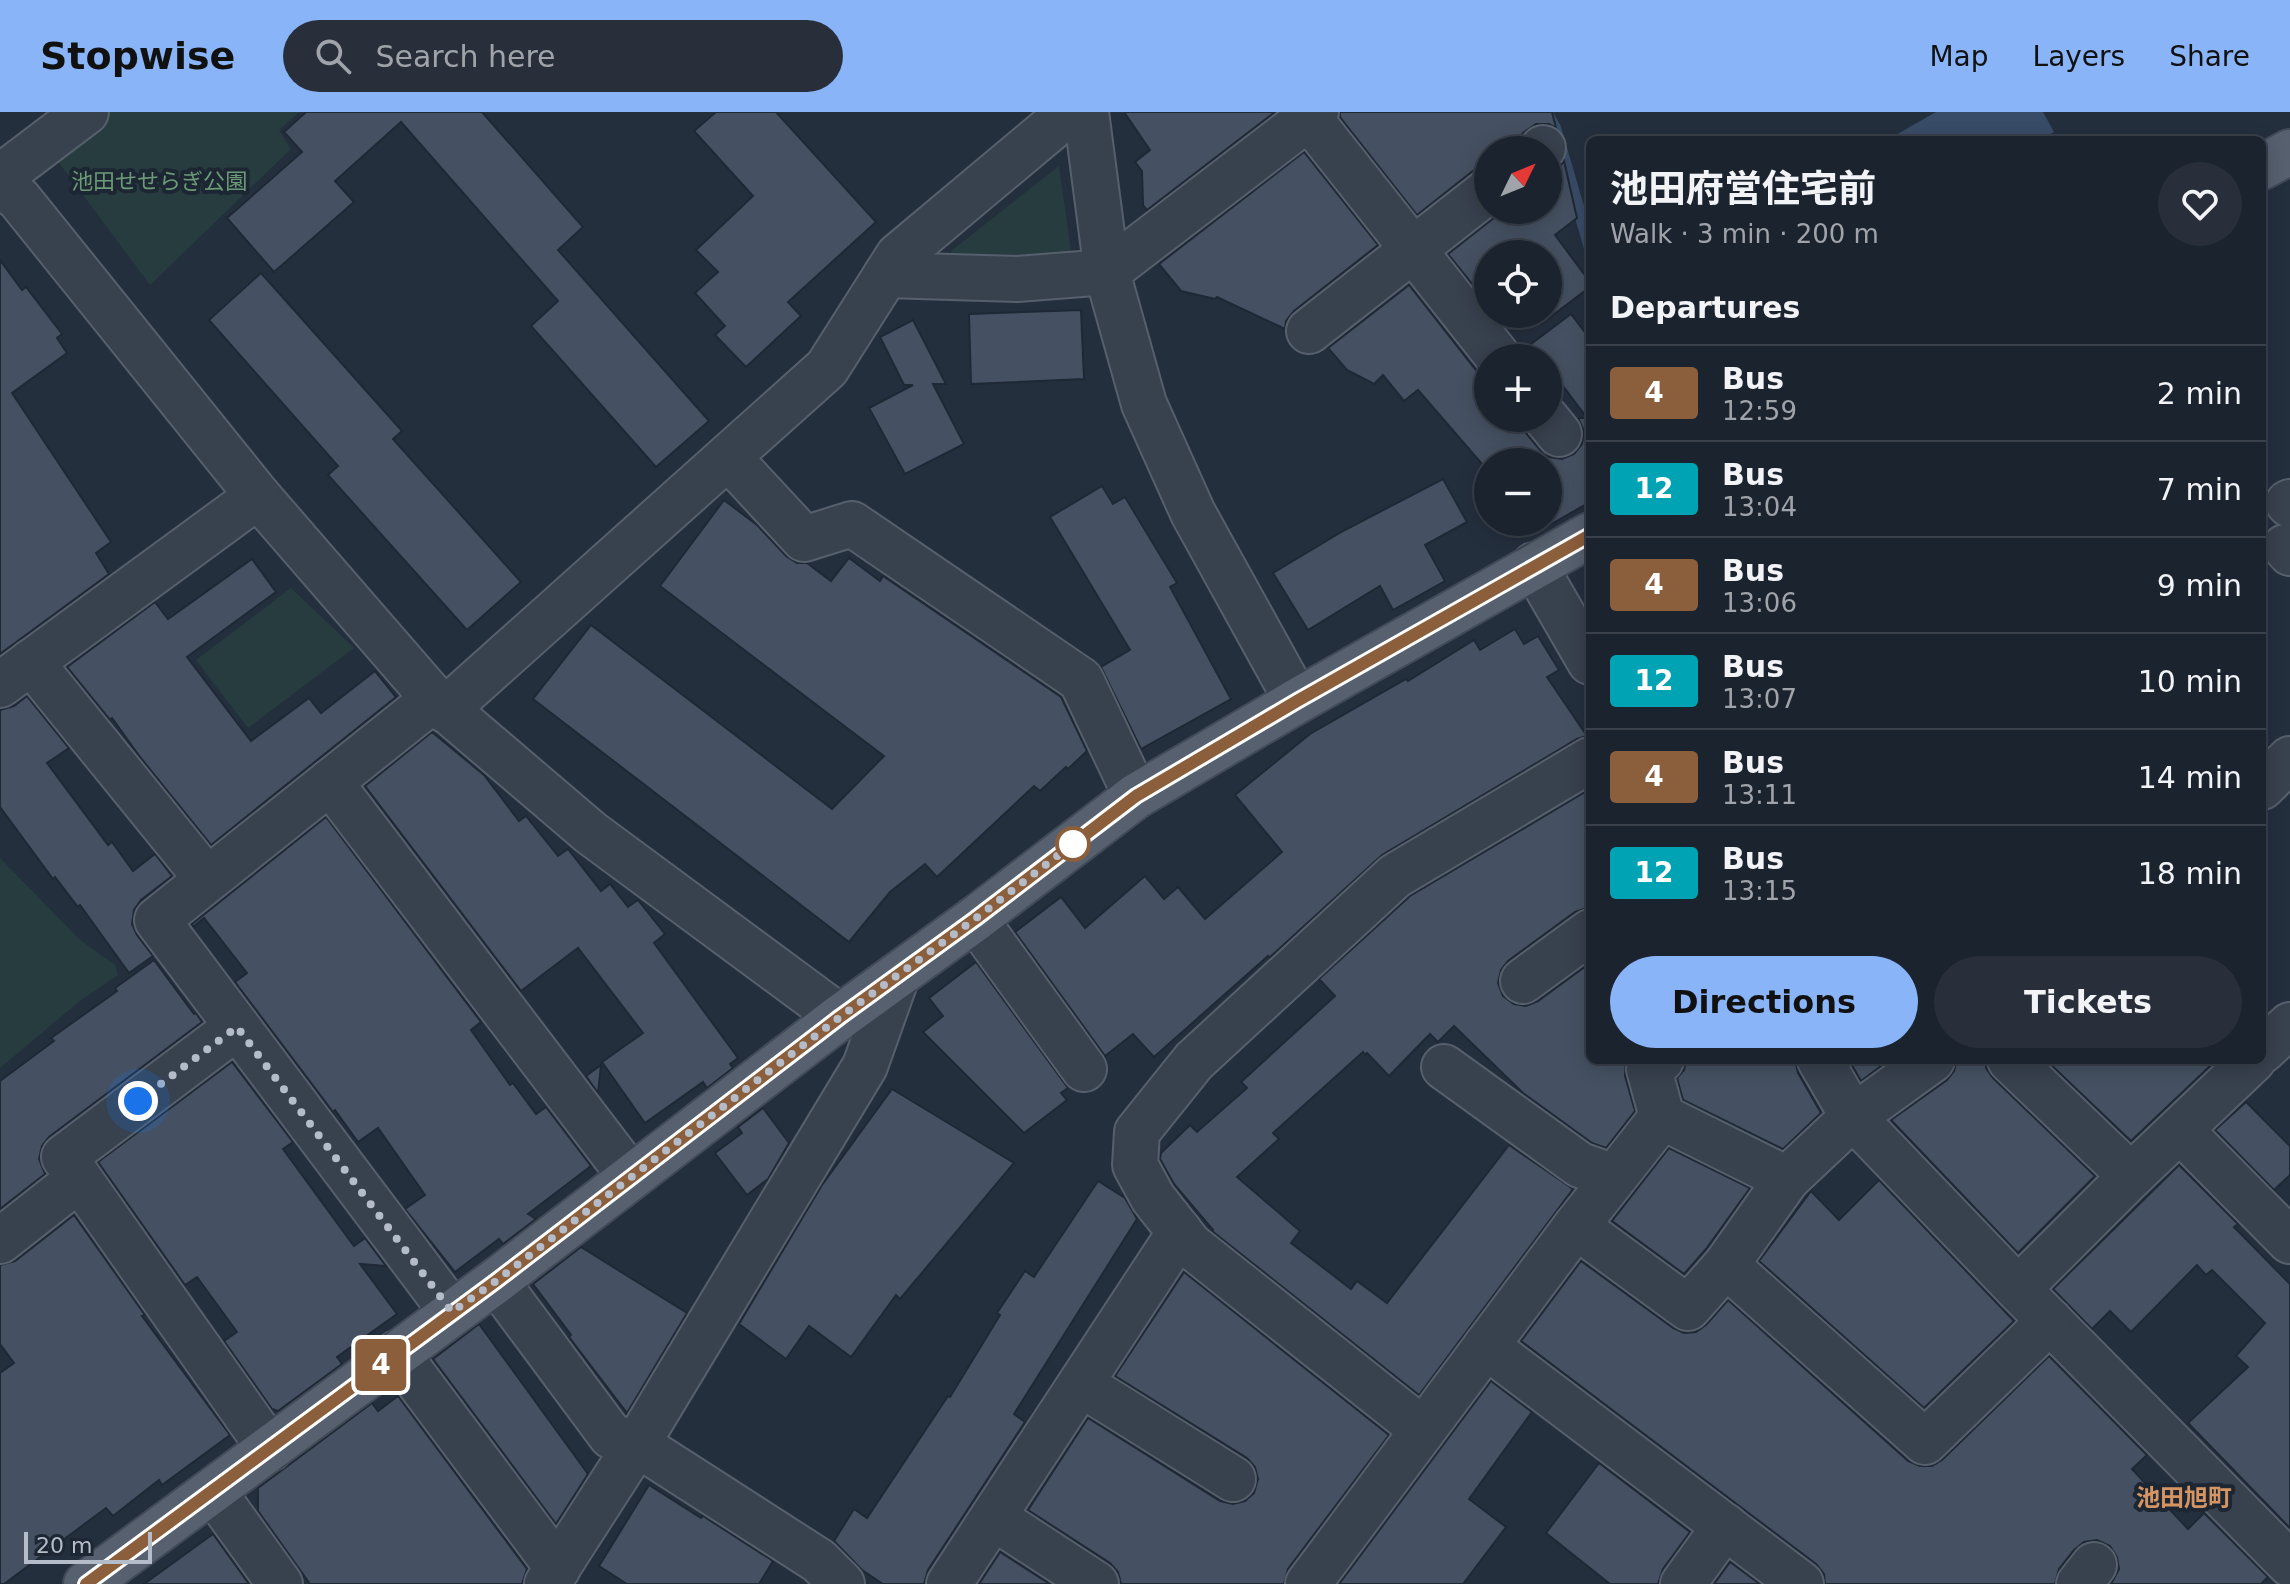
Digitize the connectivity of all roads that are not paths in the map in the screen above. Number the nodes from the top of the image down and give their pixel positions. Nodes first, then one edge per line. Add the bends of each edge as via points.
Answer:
1 (86, 112) edge
2 (1070, 112) edge
3 (1086, 112) edge
4 (1312, 115) edge
5 (2290, 152) edge
6 (2266, 165) edge
7 (0, 177) edge
8 (0, 183) edge
9 (1474, 202) edge
10 (1413, 250) junction
11 (1107, 272) junction
12 (886, 275) junction
13 (1309, 331) dead end
14 (1488, 344) edge
15 (728, 457) junction
16 (258, 496) junction
17 (1586, 537) edge
18 (1534, 565) junction
19 (1586, 655) edge
20 (16, 673) edge
21 (1297, 701) junction
22 (440, 705) junction
23 (2290, 759) edge
24 (1586, 762) edge
25 (330, 782) junction
26 (2266, 783) edge
27 (1136, 796) junction
28 (207, 879) junction
29 (975, 919) junction
30 (1586, 935) edge
31 (897, 976) junction
32 (1523, 981) dead end
33 (840, 1017) junction
34 (2290, 1025) edge
35 (237, 1027) junction
36 (2266, 1045) edge
37 (1656, 1064) edge
38 (1822, 1064) edge
39 (1926, 1064) edge
40 (2014, 1064) edge
41 (2245, 1064) edge
42 (1444, 1067) dead end
43 (1084, 1069) dead end
44 (1662, 1117) junction
45 (1853, 1117) junction
46 (2180, 1130) junction
47 (2131, 1176) junction
48 (631, 1177) junction
49 (1614, 1177) junction
50 (79, 1179) junction
51 (1787, 1179) junction
52 (1576, 1226) junction
53 (1180, 1232) junction
54 (0, 1241) edge
55 (2290, 1241) edge
56 (1726, 1265) junction
57 (496, 1281) junction
58 (2018, 1289) junction
59 (452, 1312) junction
60 (2050, 1321) junction
61 (1486, 1346) junction
62 (397, 1353) junction
63 (1081, 1384) junction
64 (1423, 1430) junction
65 (637, 1444) junction
66 (270, 1449) junction
67 (1233, 1479) dead end
68 (213, 1491) junction
69 (993, 1517) junction
70 (1725, 1526) junction
71 (2290, 1564) edge
72 (553, 1576) edge
73 (86, 1584) edge
74 (280, 1584) edge
75 (842, 1584) edge
76 (949, 1584) edge
77 (1096, 1584) edge
78 (1308, 1584) edge
79 (1683, 1584) edge
80 (1801, 1584) edge

1 - 7 street
2 - 12 street via 898,256
3 - 11 street
4 - 10 street
4 - 11 street
5 - 6 main road
8 - 16 street via 19,199
9 - 10 street
10 - 13 street
10 - 14 street
11 - 12 street via 1017,279
11 - 21 street via 1150,418 1193,513
12 - 15 street via 827,368
15 - 22 street
15 - 27 street via 804,539 852,524 1081,680
16 - 20 street
16 - 22 street
17 - 18 main road
18 - 19 street
18 - 21 main road
20 - 28 street
21 - 27 main road
22 - 25 street
22 - 33 street via 591,833
23 - 26 street
24 - 53 street via 1395,876 1194,1061 1137,1132 1135,1165
25 - 28 street
25 - 48 street
27 - 29 main road
28 - 35 street via 157,920
29 - 31 main road
29 - 43 street
30 - 32 street
31 - 33 main road
31 - 65 street via 865,1066
33 - 48 main road
34 - 36 street
35 - 50 street via 64,1157
35 - 59 street
37 - 44 street via 1649,1069
38 - 45 street
39 - 45 street
40 - 47 street
41 - 46 street
42 - 49 street via 1580,1165
44 - 49 street
44 - 51 street
45 - 51 street
45 - 58 street
46 - 47 street
46 - 55 street
47 - 58 street
48 - 57 main road
49 - 52 street
50 - 54 street
50 - 66 street
51 - 56 street
52 - 56 street via 1688,1308
52 - 61 street
53 - 63 street
53 - 64 street
56 - 60 street via 1925,1442
57 - 59 main road
57 - 65 street via 611,1436
58 - 60 street
59 - 62 main road
60 - 71 street
61 - 64 street
61 - 70 street
62 - 66 main road
62 - 72 street
63 - 67 street
63 - 69 street
64 - 78 street
65 - 72 street
65 - 75 street via 819,1561
66 - 68 main road
68 - 73 main road
68 - 74 street
69 - 76 street
69 - 77 street
70 - 79 street
70 - 80 street

